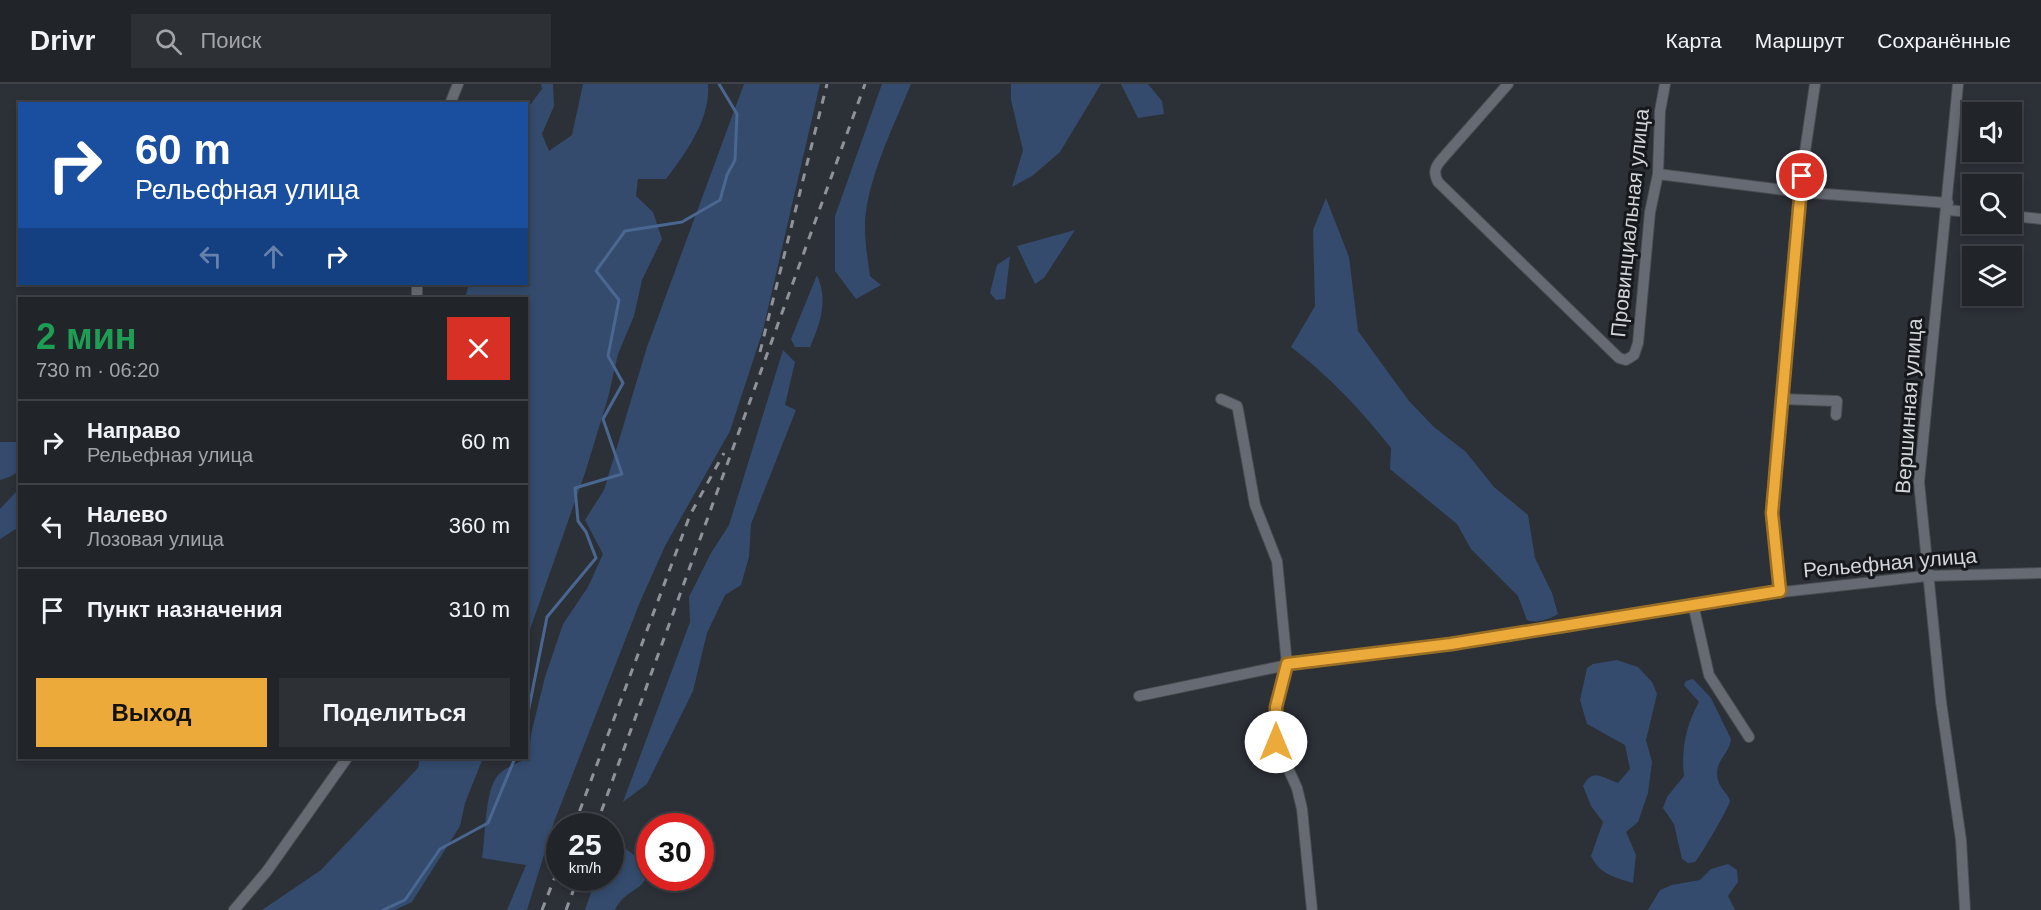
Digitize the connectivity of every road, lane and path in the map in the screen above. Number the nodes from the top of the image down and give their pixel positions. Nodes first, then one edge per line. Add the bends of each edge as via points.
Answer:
1 (458, 84) edge
2 (1508, 84) edge
3 (1665, 84) edge
4 (1815, 84) edge
5 (1958, 84) edge
6 (451, 102) edge
7 (1658, 174) junction
8 (1799, 192) junction
9 (1947, 207) junction
10 (1962, 210) edge
11 (2022, 217) edge
12 (2041, 219) edge
13 (1221, 399) dead end
14 (1782, 399) junction
15 (1836, 415) dead end
16 (2041, 573) edge
17 (1927, 576) junction
18 (1780, 591) junction
19 (1693, 604) junction
20 (1287, 664) junction
21 (1139, 696) dead end
22 (1749, 737) dead end
23 (346, 759) edge
24 (234, 910) edge
25 (1312, 910) edge
26 (1965, 910) edge

1 - 6 street
2 - 7 street, Провинциальная улица via 1437,165 1434,171 1438,182 1619,358 1626,360 1634,355 1638,343 1650,212
3 - 7 street, Провинциальная улица via 1658,132
4 - 8 street
5 - 9 street, Вершинная улица
7 - 8 street
8 - 9 street
8 - 14 street
9 - 10 street
9 - 17 street, Вершинная улица via 1919,470
11 - 12 street
13 - 20 street via 1237,406 1255,505 1277,561
14 - 15 street via 1837,401
14 - 18 street via 1772,513
16 - 17 street, Рельефная улица
17 - 18 street, Рельефная улица
17 - 26 street, Вершинная улица via 1961,840
18 - 19 street, Рельефная улица
19 - 20 street, Рельефная улица via 1524,633
19 - 22 street via 1709,675
20 - 21 street, Рельефная улица
20 - 25 street via 1276,707 1276,742 1302,809
23 - 24 street via 267,871

